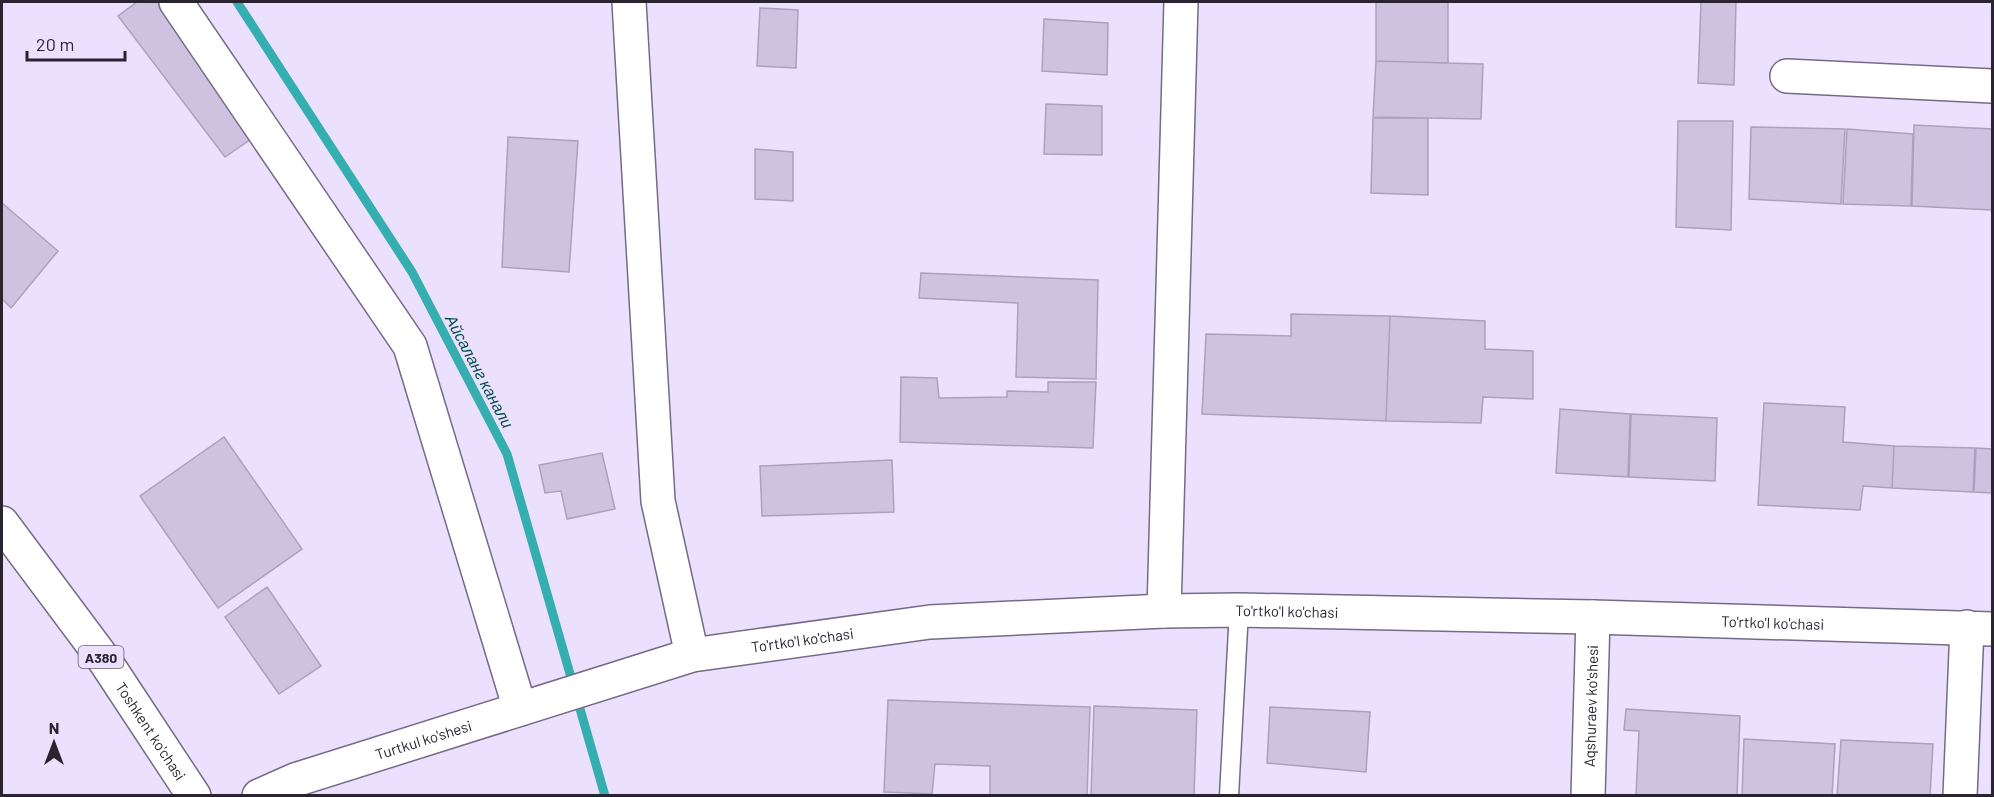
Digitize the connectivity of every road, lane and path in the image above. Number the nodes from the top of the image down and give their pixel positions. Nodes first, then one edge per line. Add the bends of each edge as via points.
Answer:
1 (176, 2) edge
2 (629, 2) edge
3 (1181, 2) edge
4 (1787, 76) dead end
5 (1992, 86) edge
6 (2, 523) edge
7 (1239, 610) junction
8 (1164, 611) junction
9 (1593, 617) junction
10 (1980, 628) edge
11 (692, 655) junction
12 (575, 692) joint
13 (520, 709) junction
14 (194, 795) edge
15 (259, 795) edge
16 (1229, 795) edge
17 (1588, 795) edge
18 (1960, 795) edge

1 - 13 main road via 410,346
2 - 11 main road via 658,501
3 - 8 main road
4 - 5 main road
6 - 14 main road, Toshkent ko'chasi / A380 via 105,661
7 - 8 main road, To'rtko'l ko'chasi
7 - 9 main road, To'rtko'l ko'chasi
7 - 16 lane
8 - 11 main road, To'rtko'l ko'chasi via 930,622
9 - 10 main road, To'rtko'l ko'chasi
9 - 17 main road, Aqshuraev ko'shesi
10 - 18 main road
11 - 12 main road, To'rtko'l ko'chasi
12 - 13 main road, Turtkul ko'shesi
13 - 15 main road, Turtkul ko'shesi

